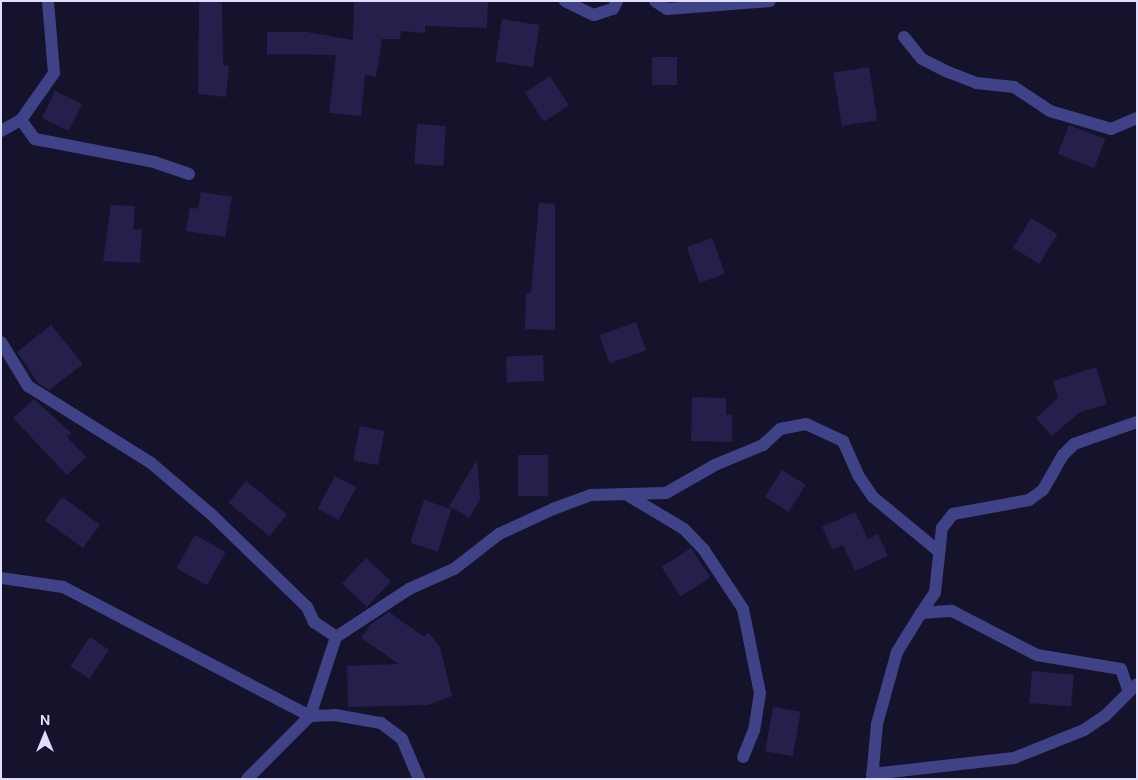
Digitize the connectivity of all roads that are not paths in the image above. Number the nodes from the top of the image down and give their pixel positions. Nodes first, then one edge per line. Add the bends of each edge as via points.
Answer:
1 (48, 1) edge
2 (564, 1) edge
3 (617, 1) edge
4 (655, 1) edge
5 (770, 1) edge
6 (904, 37) dead end
7 (1137, 118) edge
8 (20, 120) junction
9 (1, 131) edge
10 (189, 174) dead end
11 (1, 342) edge
12 (1137, 422) edge
13 (629, 496) junction
14 (937, 550) junction
15 (1, 578) edge
16 (920, 613) junction
17 (336, 637) junction
18 (1133, 688) edge
19 (310, 716) junction
20 (743, 757) dead end
21 (872, 776) edge
22 (247, 779) edge
23 (419, 779) edge

1 - 8 street via 54,73
2 - 3 street via 594,15 613,9
4 - 5 street via 667,9
6 - 7 street via 922,59 976,83 1014,87 1050,111 1111,128
8 - 9 street
8 - 10 street via 36,139 154,162
11 - 17 street via 28,386 151,464 211,514 306,607 314,622
12 - 14 street via 1074,444 1063,455 1043,490 1029,500 953,514 942,528
13 - 14 street via 666,493 715,465 763,445 780,429 806,424 843,441 858,475 873,497
13 - 17 street via 591,494 499,534 454,569 409,589
13 - 20 street via 684,529 704,550 743,609 760,693 754,730
14 - 16 street via 935,592
15 - 19 street via 63,587
16 - 18 street via 952,610 1037,655 1101,662 1121,669
16 - 21 street via 897,652 877,724
17 - 19 street
18 - 21 street via 1105,716 1084,730 1014,758
19 - 22 street
19 - 23 street via 335,715 381,723 402,739

